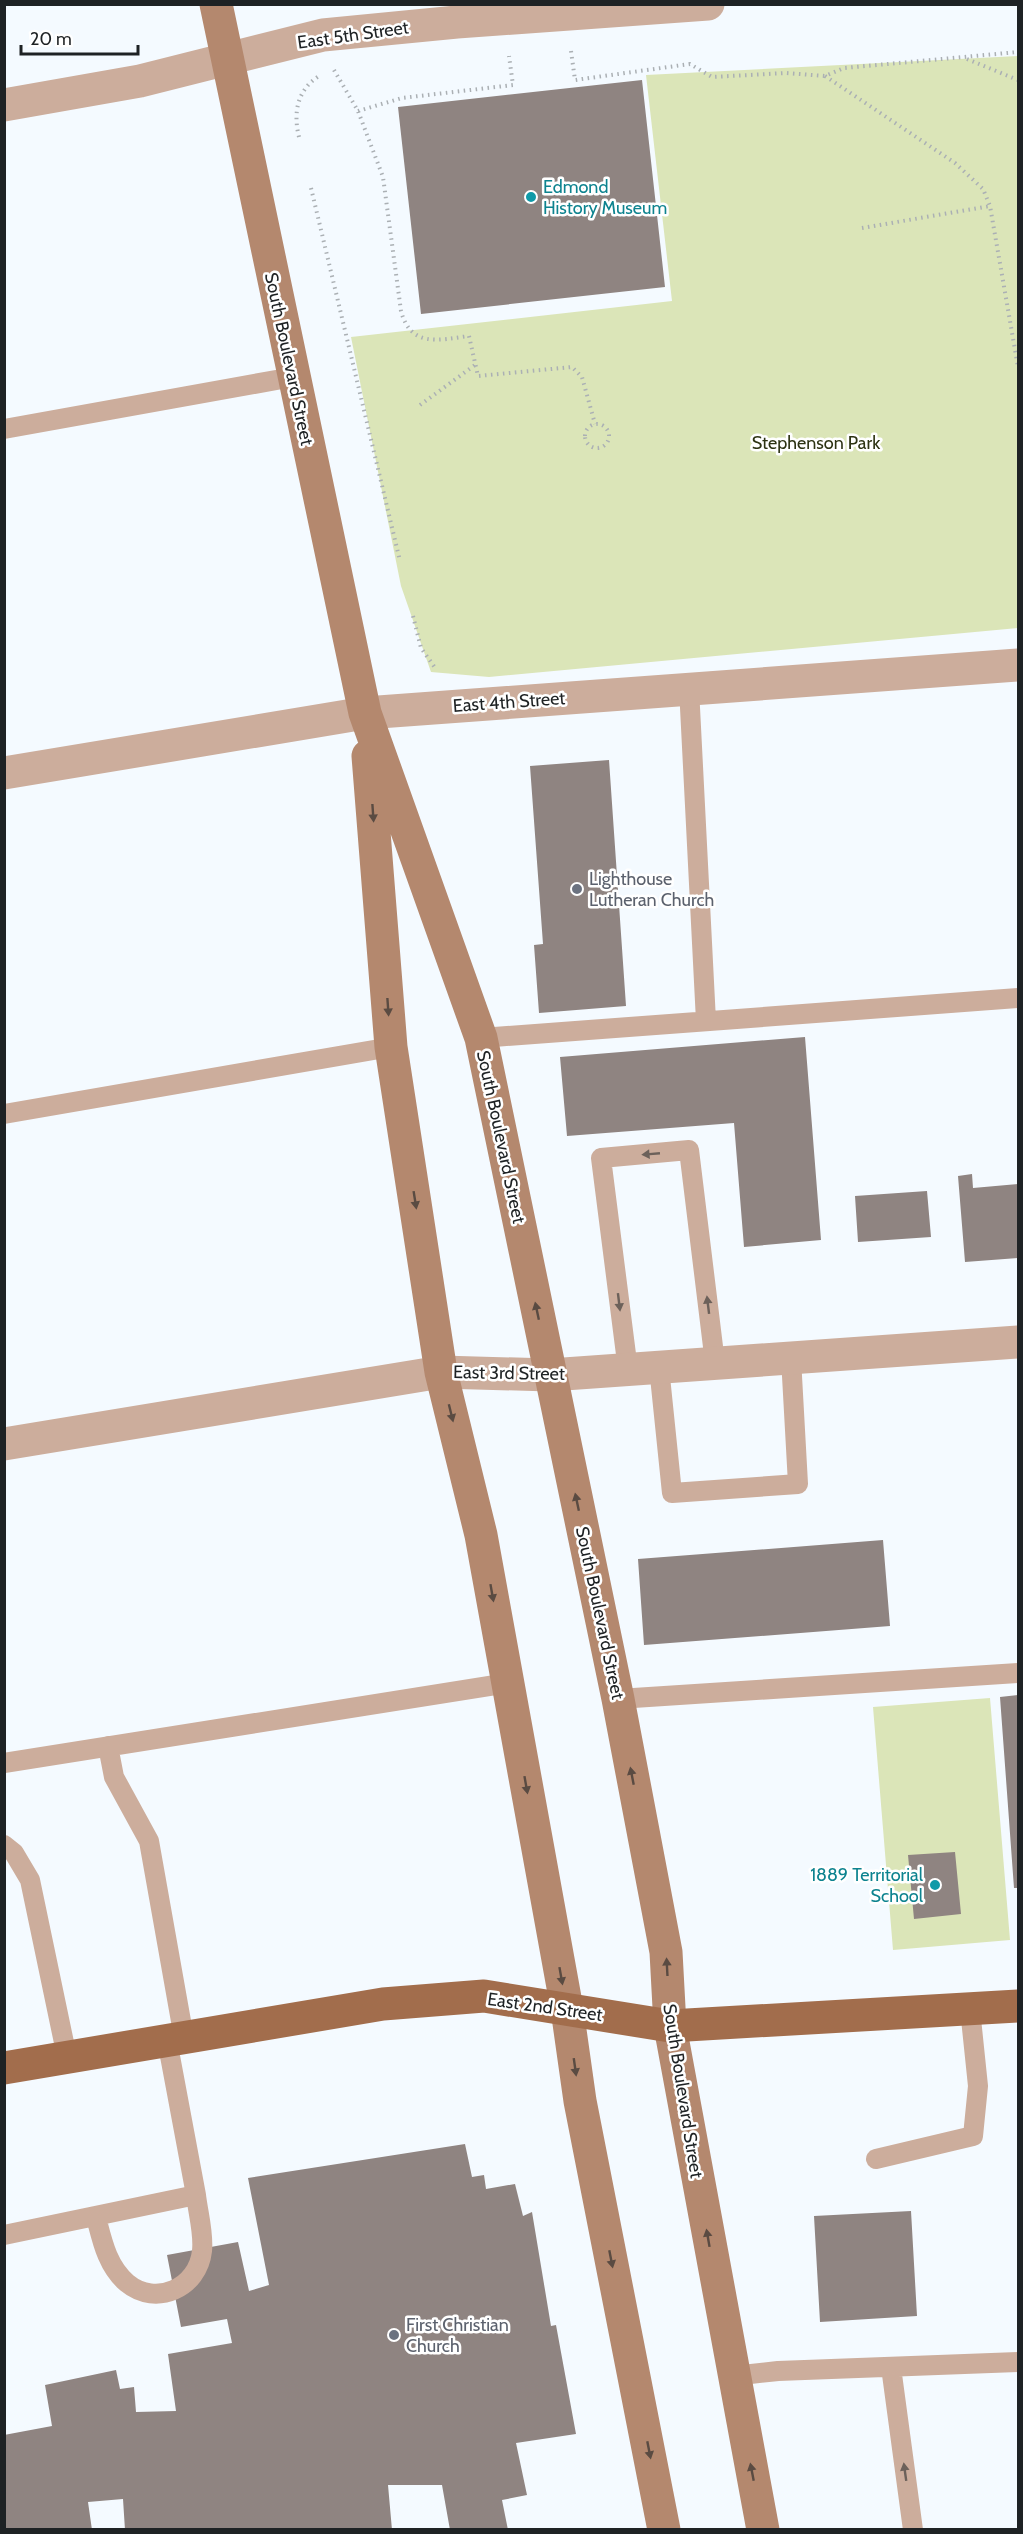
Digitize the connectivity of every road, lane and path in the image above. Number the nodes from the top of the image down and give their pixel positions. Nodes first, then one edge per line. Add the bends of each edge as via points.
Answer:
1 (216, 4) edge
2 (708, 4) edge
3 (508, 50) dead end
4 (561, 50) dead end
5 (1018, 52) edge
6 (963, 58) junction
7 (226, 60) junction
8 (825, 76) junction
9 (1018, 80) edge
10 (4, 105) edge
11 (358, 111) junction
12 (299, 137) dead end
13 (311, 188) dead end
14 (990, 206) junction
15 (862, 228) dead end
16 (475, 365) junction
17 (1018, 367) edge
18 (293, 376) junction
19 (420, 405) dead end
20 (595, 424) junction
21 (4, 429) edge
22 (400, 561) dead end
23 (1018, 665) edge
24 (689, 688) junction
25 (365, 713) junction
26 (4, 773) edge
27 (1018, 998) edge
28 (706, 1021) junction
29 (481, 1038) junction
30 (391, 1047) junction
31 (4, 1114) edge
32 (1018, 1342) edge
33 (791, 1358) junction
34 (715, 1363) junction
35 (644, 1368) junction
36 (441, 1372) junction
37 (550, 1375) junction
38 (4, 1443) edge
39 (1018, 1673) edge
40 (508, 1683) junction
41 (618, 1699) junction
42 (108, 1746) junction
43 (4, 1763) edge
44 (4, 1845) edge
45 (1018, 2006) edge
46 (567, 2009) junction
47 (970, 2009) junction
48 (670, 2026) junction
49 (175, 2039) junction
50 (67, 2058) junction
51 (4, 2068) edge
52 (876, 2159) dead end
53 (196, 2195) junction
54 (96, 2217) junction
55 (4, 2235) edge
56 (1018, 2362) edge
57 (891, 2367) junction
58 (733, 2376) junction
59 (664, 2529) edge
60 (763, 2529) edge
61 (913, 2529) edge

1 - 7 main road, South Boulevard Street
2 - 7 street, East 5th Street via 323,35
3 - 11 path via 513,85 402,98
4 - 8 path via 571,49 575,80 690,64 712,77 786,73
5 - 6 path
6 - 8 path via 844,68
6 - 9 path
7 - 10 street, East 5th Street via 140,81
7 - 18 main road, South Boulevard Street
8 - 14 path via 955,163 983,189
11 - 12 path via 333,70 321,75 305,87 296,115
11 - 16 path via 383,177 403,321 424,340 469,336
13 - 22 path
14 - 15 path
14 - 17 path
16 - 19 path
16 - 20 path via 478,376 572,367 582,377
18 - 21 lane
18 - 25 main road, South Boulevard Street
20 - 20 path via 608,432 608,440 599,448 585,439 588,428
23 - 24 street, East 4th Street
24 - 25 street, East 4th Street
24 - 28 lane
25 - 26 street, East 4th Street
25 - 29 main road, South Boulevard Street
25 -> 30 main road, South Boulevard Street
27 - 28 lane
28 - 29 lane
37 -> 29 main road, South Boulevard Street
30 - 31 lane
30 -> 36 main road, South Boulevard Street
32 - 33 street, East 3rd Street
33 - 34 street, East 3rd Street
33 - 35 lane via 798,1485 672,1493
34 - 35 street, East 3rd Street
34 -> 35 lane via 689,1150 601,1158
35 - 37 street, East 3rd Street
36 - 37 street, East 3rd Street
36 - 38 street, East 3rd Street
36 -> 40 main road, South Boulevard Street via 481,1535
41 -> 37 main road, South Boulevard Street
39 - 41 lane
40 - 42 lane
40 -> 46 main road, South Boulevard Street
48 -> 41 main road, South Boulevard Street via 666,1952
42 - 43 lane
42 - 49 lane via 114,1777 149,1841
44 - 50 lane via 14,1853 30,1880
45 - 47 main road, East 2nd Street
46 - 48 main road, East 2nd Street
46 - 49 main road, East 2nd Street via 484,1996 383,2004
46 -> 59 main road, South Boulevard Street via 580,2102
47 - 48 main road, East 2nd Street
47 - 52 lane via 978,2086 973,2136
58 -> 48 main road, South Boulevard Street
49 - 50 main road, East 2nd Street
49 - 53 lane
50 - 51 main road, East 2nd Street
53 - 54 lane
53 - 54 lane via 202,2251 194,2272 175,2292 151,2296 127,2283 107,2258
54 - 55 lane
56 - 57 lane
57 - 58 lane
61 -> 57 lane
60 -> 58 main road, South Boulevard Street

